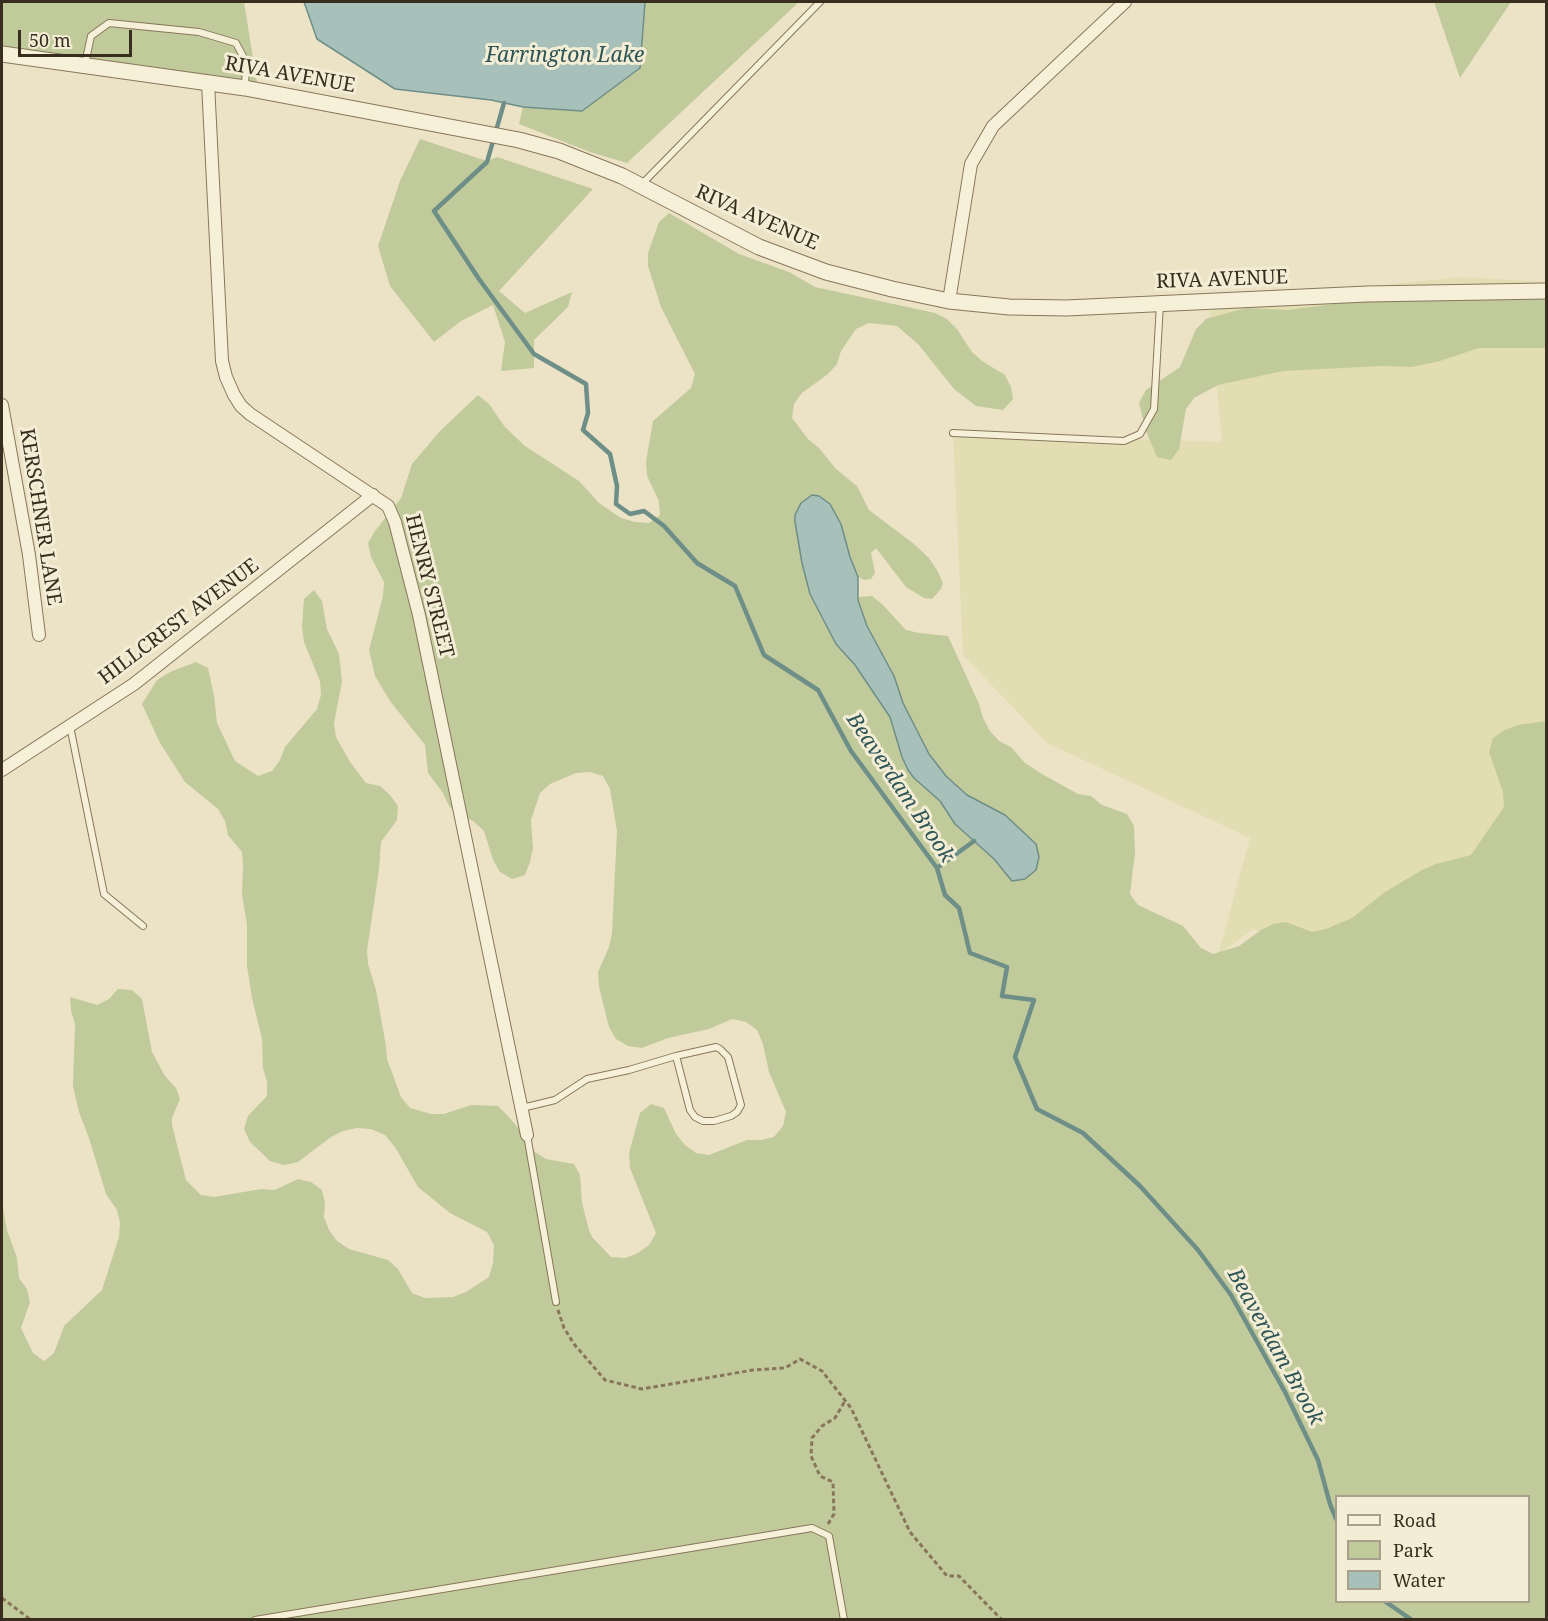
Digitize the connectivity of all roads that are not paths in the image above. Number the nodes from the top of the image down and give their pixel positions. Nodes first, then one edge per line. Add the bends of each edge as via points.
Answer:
1 (820, 2) edge
2 (1125, 2) edge
3 (2, 54) edge
4 (85, 65) junction
5 (208, 83) junction
6 (244, 88) junction
7 (640, 185) junction
8 (1546, 291) edge
9 (949, 301) junction
10 (1160, 303) junction
11 (2, 405) edge
12 (953, 433) dead end
13 (373, 495) junction
14 (39, 635) dead end
15 (70, 726) junction
16 (2, 770) edge
17 (143, 926) dead end
18 (676, 1056) junction
19 (522, 1108) junction
20 (527, 1135) joint
21 (556, 1302) road end
22 (255, 1620) edge
23 (844, 1620) edge

1 - 7 lane
2 - 9 street via 993,126 971,164
3 - 4 street, RIVA AVENUE
4 - 5 street, RIVA AVENUE
4 - 6 lane via 91,36 110,23 199,32 236,43 246,62
5 - 6 street, RIVA AVENUE
5 - 13 street, HENRY STREET via 222,361 226,377 241,406 250,414
6 - 7 street, RIVA AVENUE via 485,132 559,151
7 - 9 street, RIVA AVENUE via 770,251 826,272
8 - 10 street, RIVA AVENUE
9 - 10 street, RIVA AVENUE via 1066,308
10 - 12 lane via 1154,409 1140,434 1124,441
11 - 14 street, KERSCHNER LANE
13 - 15 street, HILLCREST AVENUE via 134,684
13 - 19 street, HENRY STREET via 388,506 396,522 419,615
15 - 16 street, HILLCREST AVENUE
15 - 17 lane via 104,894
18 - 18 lane via 711,1047 725,1053 741,1105 737,1112 714,1121 695,1117
18 - 19 lane via 586,1079 555,1100
19 - 20 street, HENRY STREET
20 - 21 lane
22 - 23 lane via 812,1528 829,1536

